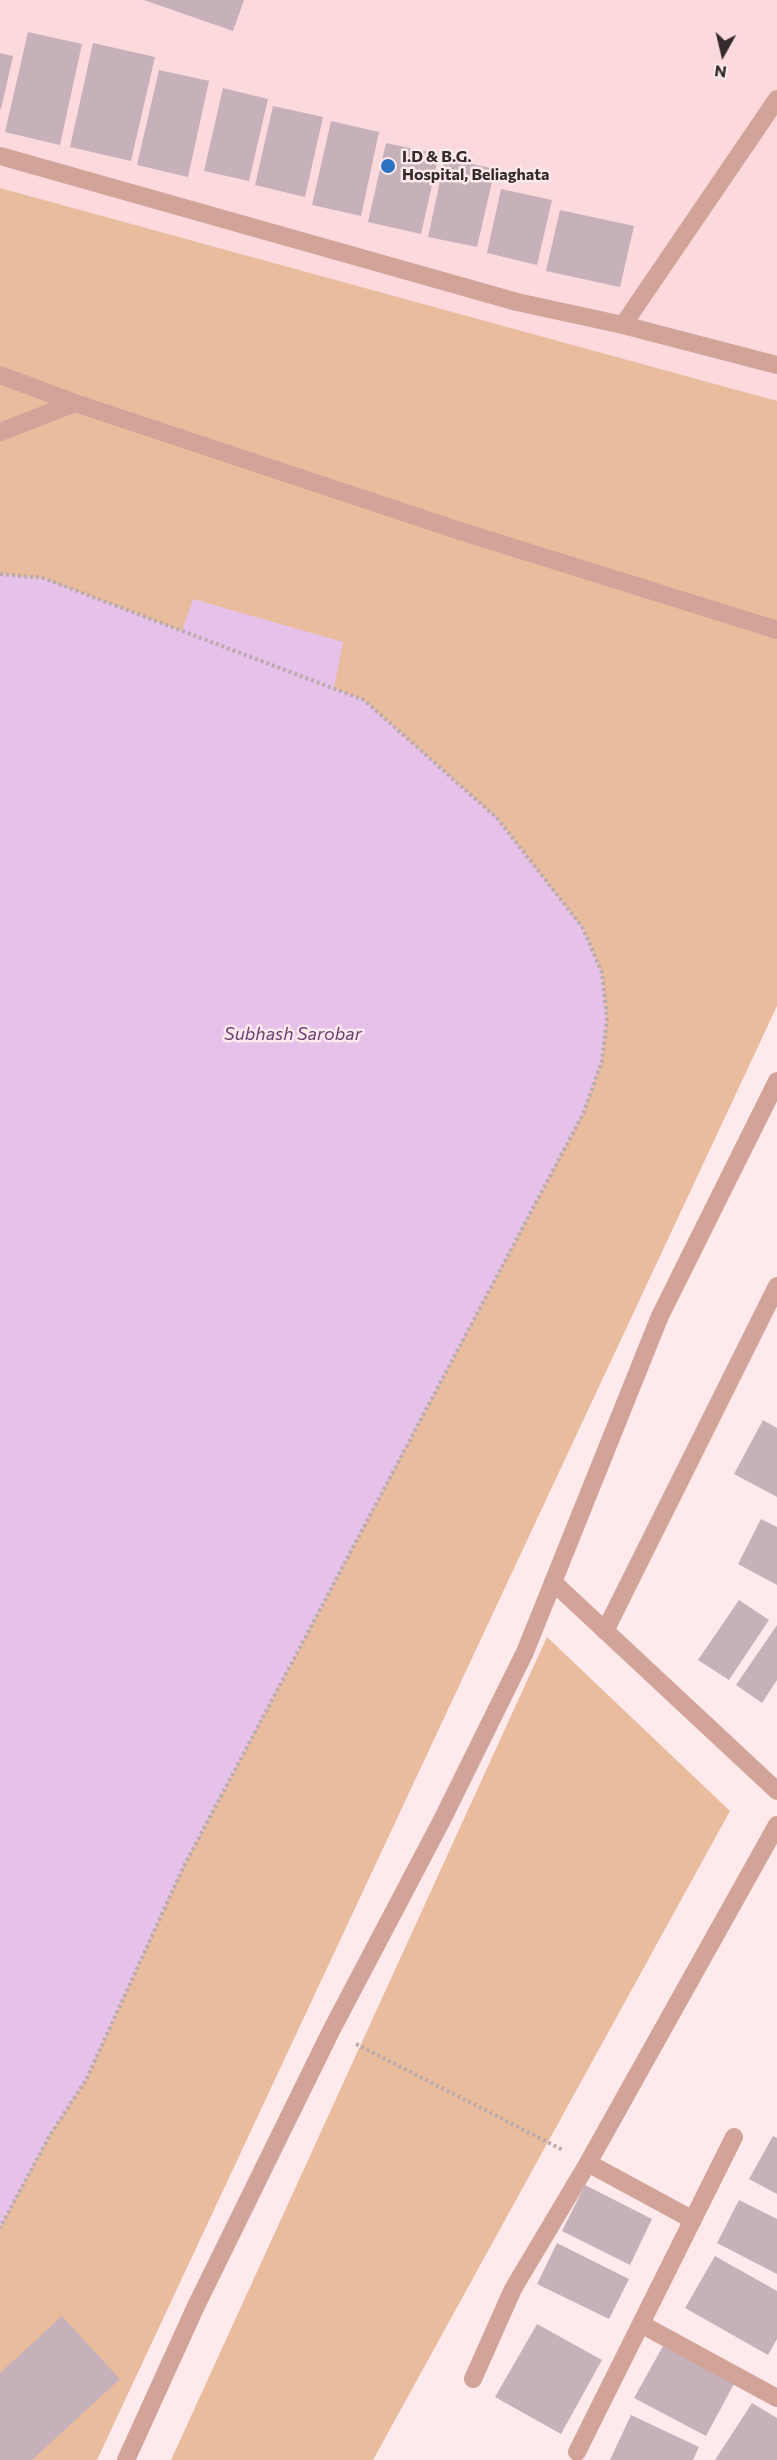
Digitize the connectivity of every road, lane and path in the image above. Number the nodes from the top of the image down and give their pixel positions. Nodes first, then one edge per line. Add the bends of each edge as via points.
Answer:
1 (777, 99) edge
2 (0, 156) edge
3 (623, 325) junction
4 (777, 365) edge
5 (0, 375) edge
6 (75, 403) junction
7 (0, 432) edge
8 (0, 574) edge
9 (777, 630) edge
10 (777, 1081) edge
11 (777, 1286) edge
12 (553, 1582) junction
13 (606, 1631) junction
14 (777, 1791) edge
15 (777, 1825) edge
16 (331, 2031) junction
17 (734, 2137) dead end
18 (588, 2163) junction
19 (693, 2220) junction
20 (0, 2228) edge
21 (641, 2324) junction
22 (473, 2379) dead end
23 (777, 2398) edge
24 (577, 2452) dead end
25 (126, 2460) edge

1 - 3 street
2 - 3 street via 518,302
3 - 4 street
5 - 6 street
6 - 7 street
6 - 9 street via 460,531
8 - 20 path via 44,578 364,700 497,818 583,928 602,973 607,1018 602,1061 583,1114 190,1856 86,2080 50,2135
10 - 12 street via 660,1316
11 - 13 street
12 - 13 street
12 - 16 street via 525,1652 442,1820
13 - 14 street
15 - 18 street
16 - 18 path
16 - 25 street via 196,2306
17 - 19 street
18 - 19 street
18 - 22 street via 513,2289
19 - 21 street
21 - 23 street
21 - 24 street

